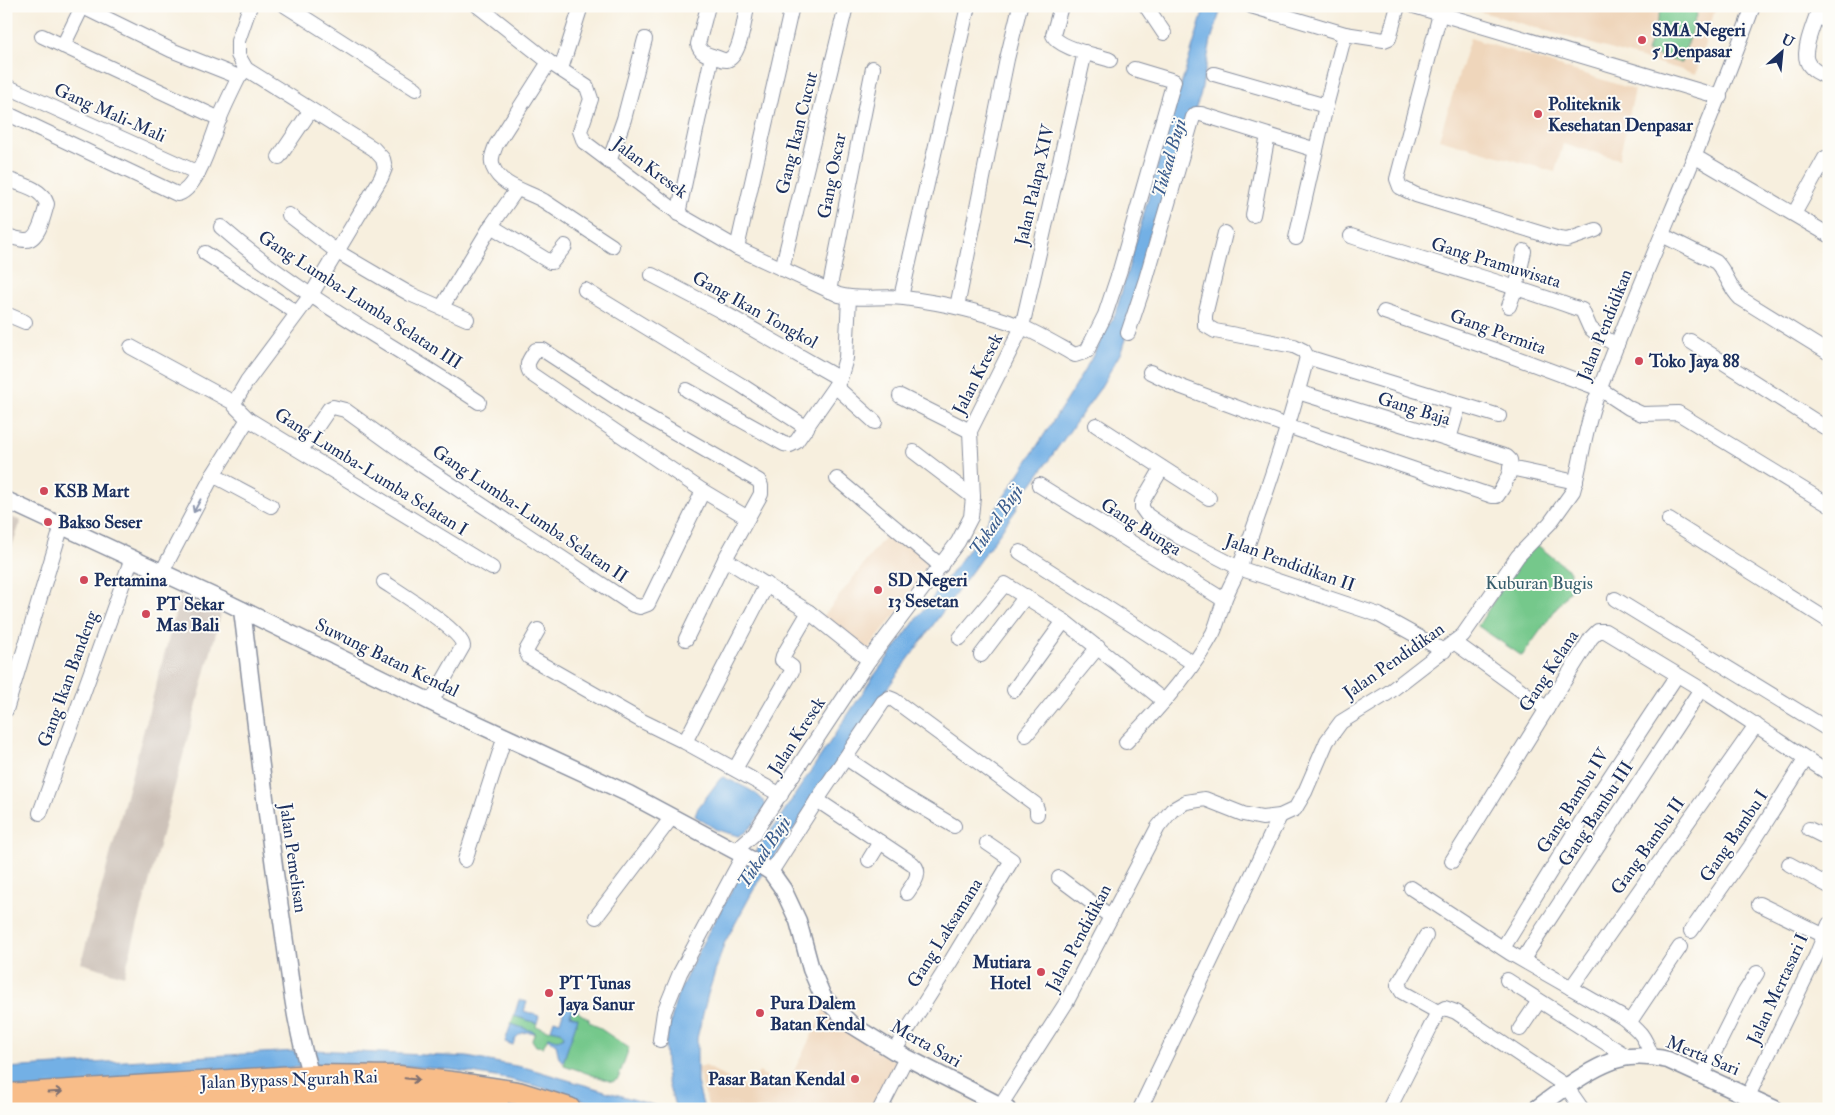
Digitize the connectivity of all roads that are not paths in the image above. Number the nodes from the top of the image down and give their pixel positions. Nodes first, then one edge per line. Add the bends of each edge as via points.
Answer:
1 (250, 6) edge
2 (286, 6) edge
3 (478, 6) edge
4 (581, 6) edge
5 (708, 6) edge
6 (747, 6) edge
7 (792, 6) edge
8 (846, 6) edge
9 (968, 6) edge
10 (1020, 6) edge
11 (1061, 6) edge
12 (1146, 6) edge
13 (1251, 6) edge
14 (1398, 6) edge
15 (1753, 6) edge
16 (81, 7) edge
17 (1428, 9) edge
18 (1822, 15) edge
19 (1164, 33) dead end
20 (1345, 34) junction
21 (42, 36) dead end
22 (645, 39) dead end
23 (63, 46) junction
24 (1084, 52) junction
25 (712, 56) junction
26 (1110, 60) dead end
27 (555, 65) junction
28 (873, 68) dead end
29 (1134, 69) dead end
30 (242, 73) junction
31 (1214, 74) dead end
32 (1829, 78) edge
33 (6, 86) edge
34 (416, 89) dead end
35 (1720, 97) junction
36 (1326, 106) junction
37 (311, 110) junction
38 (6, 113) edge
39 (220, 119) junction
40 (1268, 135) junction
41 (1316, 150) junction
42 (1694, 156) junction
43 (279, 157) dead end
44 (1826, 158) dead end
45 (609, 162) junction
46 (198, 173) junction
47 (6, 179) edge
48 (516, 189) junction
49 (678, 214) junction
50 (1794, 214) junction
51 (289, 215) dead end
52 (1253, 215) dead end
53 (491, 226) junction
54 (221, 227) dead end
55 (1596, 230) dead end
56 (1225, 233) dead end
57 (1662, 234) junction
58 (1829, 235) edge
59 (6, 236) edge
60 (1351, 236) dead end
61 (1296, 238) dead end
62 (565, 246) dead end
63 (612, 246) dead end
64 (737, 248) junction
65 (336, 250) junction
66 (1524, 251) dead end
67 (205, 253) dead end
68 (782, 269) junction
69 (652, 275) dead end
70 (1516, 286) junction
71 (585, 290) dead end
72 (829, 291) junction
73 (311, 295) junction
74 (901, 297) junction
75 (849, 298) junction
76 (1509, 306) dead end
77 (442, 307) junction
78 (957, 307) junction
79 (1384, 312) dead end
80 (297, 313) junction
81 (6, 314) edge
82 (467, 319) dead end
83 (25, 322) dead end
84 (1022, 327) junction
85 (1128, 333) dead end
86 (1690, 341) dead end
87 (1617, 345) junction
88 (131, 347) dead end
89 (1829, 353) edge
90 (1308, 358) junction
91 (1150, 372) dead end
92 (837, 383) junction
93 (1600, 389) junction
94 (687, 390) dead end
95 (1298, 392) junction
96 (900, 396) dead end
97 (480, 402) dead end
98 (234, 403) junction
99 (1459, 405) junction
100 (1499, 416) dead end
101 (248, 419) junction
102 (875, 422) dead end
103 (1096, 425) dead end
104 (1288, 426) junction
105 (807, 428) junction
106 (1829, 430) edge
107 (970, 431) junction
108 (1449, 439) junction
109 (300, 450) junction
110 (914, 452) dead end
111 (1162, 468) junction
112 (1510, 468) junction
113 (213, 475) junction
114 (838, 479) dead end
115 (1576, 482) junction
116 (1039, 486) dead end
117 (703, 491) junction
118 (973, 497) junction
119 (1209, 498) dead end
120 (6, 500) edge
121 (1829, 505) edge
122 (271, 506) dead end
123 (748, 518) junction
124 (1669, 520) dead end
125 (62, 525) junction
126 (1020, 552) dead end
127 (132, 558) junction
128 (725, 559) junction
129 (941, 566) junction
130 (492, 568) dead end
131 (1239, 568) junction
132 (162, 572) junction
133 (384, 582) dead end
134 (767, 584) junction
135 (1026, 596) junction
136 (1615, 599) dead end
137 (1224, 600) junction
138 (242, 610) junction
139 (809, 612) junction
140 (1064, 621) junction
141 (1829, 621) edge
142 (538, 630) dead end
143 (960, 638) dead end
144 (686, 639) dead end
145 (1098, 647) junction
146 (1449, 647) junction
147 (981, 656) dead end
148 (869, 660) junction
149 (1193, 663) junction
150 (1677, 675) junction
151 (1701, 689) junction
152 (1014, 690) dead end
153 (1164, 701) junction
154 (431, 702) junction
155 (1547, 709) junction
156 (6, 710) edge
157 (1756, 725) junction
158 (1829, 730) edge
159 (1026, 735) dead end
160 (505, 736) junction
161 (685, 742) junction
162 (1126, 742) dead end
163 (846, 758) junction
164 (1805, 760) junction
165 (735, 769) junction
166 (1828, 774) edge
167 (781, 795) junction
168 (817, 800) junction
169 (40, 814) dead end
170 (1037, 814) dead end
171 (672, 816) junction
172 (1280, 816) junction
173 (954, 826) dead end
174 (1809, 829) dead end
175 (1829, 839) edge
176 (880, 842) junction
177 (987, 843) dead end
178 (742, 854) junction
179 (465, 860) dead end
180 (869, 860) dead end
181 (1452, 861) dead end
182 (1789, 864) dead end
183 (771, 871) junction
184 (1059, 878) dead end
185 (1829, 886) edge
186 (1410, 888) dead end
187 (907, 894) dead end
188 (1759, 904) dead end
189 (596, 917) dead end
190 (1111, 917) junction
191 (1691, 931) dead end
192 (1827, 932) edge
193 (1426, 936) dead end
194 (1680, 947) dead end
195 (1503, 948) junction
196 (1523, 960) junction
197 (1757, 973) dead end
198 (1507, 980) dead end
199 (1572, 988) junction
200 (1540, 1001) junction
201 (1438, 1012) junction
202 (1629, 1023) junction
203 (1520, 1029) dead end
204 (660, 1040) dead end
205 (900, 1055) junction
206 (1628, 1057) junction
207 (1652, 1057) junction
208 (1703, 1075) junction
209 (1566, 1086) junction
210 (314, 1087) edge
211 (6, 1094) edge
212 (1748, 1096) junction
213 (283, 1102) edge
214 (1003, 1107) edge
215 (1770, 1107) edge
216 (52, 1109) edge
217 (499, 1109) edge
218 (569, 1109) edge
219 (880, 1109) edge
220 (1140, 1109) edge
221 (1389, 1109) edge
222 (1536, 1109) edge
223 (1582, 1109) edge

1 - 30 street via 238,41
2 - 34 street
3 - 27 street
4 - 27 street
5 - 25 street via 698,44 703,53
6 - 25 street via 738,50 728,60
7 - 64 street
8 - 68 street, Gang Ikan Cucut
9 - 74 street
10 - 78 street
11 - 24 street via 1052,36 1063,45
12 - 19 street
13 - 20 street
14 - 20 street via 1387,40
15 - 35 street, Jalan Pendidikan
16 - 23 street
16 - 30 street via 171,50
17 - 35 street
17 - 55 street via 1397,180 1400,187 1416,195 1559,239 1567,240
18 - 32 street via 1806,50 1806,61 1813,70
20 - 36 street
21 - 23 street
22 - 45 street
23 - 39 street
24 - 26 street
24 - 84 street, Jalan Palapa XIV
25 - 49 street
27 - 45 street, Jalan Kresek via 590,92 581,137
27 - 48 street via 496,145 491,157 499,176
28 - 72 street, Gang Oscar
29 - 84 street via 1174,81 1102,323 1087,351 1075,355
30 - 37 street
30 - 39 street
31 - 36 street
33 - 46 street, Gang Mali-Mali
35 - 42 street, Jalan Pendidikan
36 - 41 street
37 - 43 street
37 - 65 street via 367,145 383,159 385,168 365,207
38 - 46 street via 176,194 186,190
39 - 46 street
40 - 41 street
40 - 52 street
40 - 85 street via 1201,114 1192,117
41 - 61 street
42 - 50 street
42 - 57 street, Jalan Pendidikan
44 - 50 street
45 - 49 street, Jalan Kresek
47 - 59 street via 38,192 47,204 32,238
48 - 53 street
48 - 63 street via 541,199
49 - 64 street, Jalan Kresek
50 - 58 street
51 - 65 street
53 - 62 street via 550,262
53 - 77 street
54 - 73 street, Gang Lumba-Lumba Selatan III
56 - 90 street via 1205,325 1215,331 1294,346 1304,351
57 - 87 street, Jalan Pendidikan
57 - 89 street via 1716,262 1740,298
60 - 70 street, Gang Pramuwisata
64 - 68 street, Jalan Kresek
65 - 73 street
65 - 77 street via 410,294
66 - 70 street
67 - 80 street
68 - 72 street, Jalan Kresek
69 - 92 street, Gang Ikan Tongkol
70 - 76 street
70 - 87 street, Gang Pramuwisata via 1582,310 1590,328
71 - 105 street
72 - 75 street, Jalan Kresek
73 - 80 street
73 - 97 street, Gang Lumba-Lumba Selatan III
74 - 75 street, Jalan Kresek
74 - 78 street, Jalan Kresek
75 - 92 street, Gang Ikan Tongkol via 846,358
77 - 82 street
78 - 84 street, Jalan Kresek
79 - 93 street, Gang Permita
80 - 98 street
81 - 83 street
84 - 107 street, Jalan Kresek
86 - 106 street
87 - 93 street, Jalan Pendidikan
88 - 98 street
90 - 95 street
90 - 99 street
91 - 104 street
92 - 102 street
92 - 105 street, Gang Ikan Tongkol
93 - 115 street, Jalan Pendidikan
93 - 121 street, Gang Permita via 1642,414 1678,413
94 - 105 street, Gang Ikan Tongkol via 784,444 796,442
95 - 104 street
95 - 108 street, Gang Baja
96 - 107 street
98 - 101 street, Gang Lumba-Lumba Selatan I
99 - 100 street
99 - 108 street
101 - 109 street, Gang Lumba-Lumba Selatan I
101 - 113 street
103 - 111 street
104 - 112 street via 1492,496 1501,491
104 - 131 street
107 - 118 street, Jalan Kresek
108 - 112 street, Gang Baja via 1507,457
109 - 117 street, Gang Lumba-Lumba Selatan II via 329,409 345,410 422,465 640,607 648,604
109 - 130 street, Gang Lumba-Lumba Selatan I
110 - 118 street
111 - 119 street
111 - 131 street, Jalan Pendidikan II via 1142,502 1147,515 1179,537
112 - 115 street
113 - 122 street
113 -> 132 street
114 - 129 street
115 - 146 street, Jalan Pendidikan via 1574,491 1550,524 1518,556 1476,618
116 - 137 street, Gang Bunga
117 - 123 street
117 - 123 street via 531,374 528,363 536,350 543,350 629,406 759,481 760,494
118 - 129 street, Jalan Kresek via 971,517
120 - 125 street, Suwung Batan Kendal
123 - 128 street
124 - 141 street
125 - 127 street, Suwung Batan Kendal
125 - 156 street
126 - 149 street
127 - 132 street, Suwung Batan Kendal
127 - 169 street, Gang Ikan Bandeng
128 - 134 street
128 - 144 street
129 - 148 street, Jalan Kresek
131 - 137 street
131 - 146 street, Jalan Pendidikan II via 1379,615
132 - 138 street, Suwung Batan Kendal
133 - 154 street via 463,641
134 - 139 street
134 - 161 street
135 - 140 street
135 - 143 street via 1005,584
135 - 147 street
136 - 158 street
137 - 149 street via 1215,630
138 - 154 street, Suwung Batan Kendal
138 - 210 street, Jalan Pemelisan via 271,849 300,1040
139 - 148 street
139 - 165 street via 782,656 792,671
140 - 145 street
140 - 152 street
142 - 161 street via 526,651 529,657
145 - 153 street
145 - 159 street
146 - 155 street, Jalan Pendidikan II
146 - 172 street, Jalan Pendidikan via 1388,693 1341,722 1327,741 1295,809
148 - 167 street, Jalan Kresek
149 - 153 street
150 - 151 street, Gang Kelana
150 - 155 street, Gang Kelana via 1605,631 1598,631
150 - 195 street, Gang Bambu IV
151 - 157 street, Gang Kelana
151 - 196 street, Gang Bambu III
153 - 162 street
154 - 160 street, Suwung Batan Kendal
155 - 181 street, Gang Kelana
157 - 164 street, Gang Kelana
157 - 199 street, Gang Bambu II
160 - 171 street, Suwung Batan Kendal
160 - 179 street
161 - 165 street
163 - 168 street
163 - 170 street via 888,698 1035,804
163 - 173 street
164 - 166 street, Gang Kelana
164 - 191 street, Gang Bambu I
165 - 167 street
167 - 178 street, Jalan Kresek
168 - 176 street
168 - 183 street
171 - 178 street, Suwung Batan Kendal
171 - 189 street
172 - 190 street, Jalan Pendidikan via 1262,818 1243,814 1205,799 1186,802 1172,810 1158,827
172 - 220 street
174 - 175 street
176 - 180 street
176 - 187 street via 918,868
177 - 205 street, Gang Laksamana via 1012,860
178 - 183 street, Suwung Batan Kendal
178 - 204 street, Jalan Kresek via 680,973 662,1022
182 - 185 street
183 - 205 street, Merta Sari via 798,921 811,969 823,997 852,1025
184 - 190 street
186 - 195 street
188 - 192 street
190 - 214 street, Jalan Pendidikan via 1066,1003
192 - 212 street, Jalan Mertasari I
193 - 201 street via 1398,985 1402,992
194 - 202 street
195 - 196 street
196 - 199 street
197 - 208 street
198 - 200 street
199 - 202 street
200 - 203 street
200 - 206 street
201 - 209 street via 1445,1008 1456,1012
201 - 221 street
202 - 207 street via 1639,1030
205 - 214 street, Merta Sari
205 - 219 street
206 - 207 street, Merta Sari
206 - 209 street, Merta Sari via 1610,1062
207 - 208 street, Merta Sari
208 - 212 street, Merta Sari
209 - 222 street, Merta Sari
209 - 223 street
211 -> 210 highway, Jalan Bypass Ngurah Rai
210 - 213 highway, Jalan Bypass Ngurah Rai
210 - 217 highway, Jalan Bypass Ngurah Rai via 462,1101
210 -> 218 highway, Jalan Bypass Ngurah Rai via 399,1077 518,1093
212 - 215 street, Merta Sari
213 - 216 highway, Jalan Bypass Ngurah Rai via 188,1099

